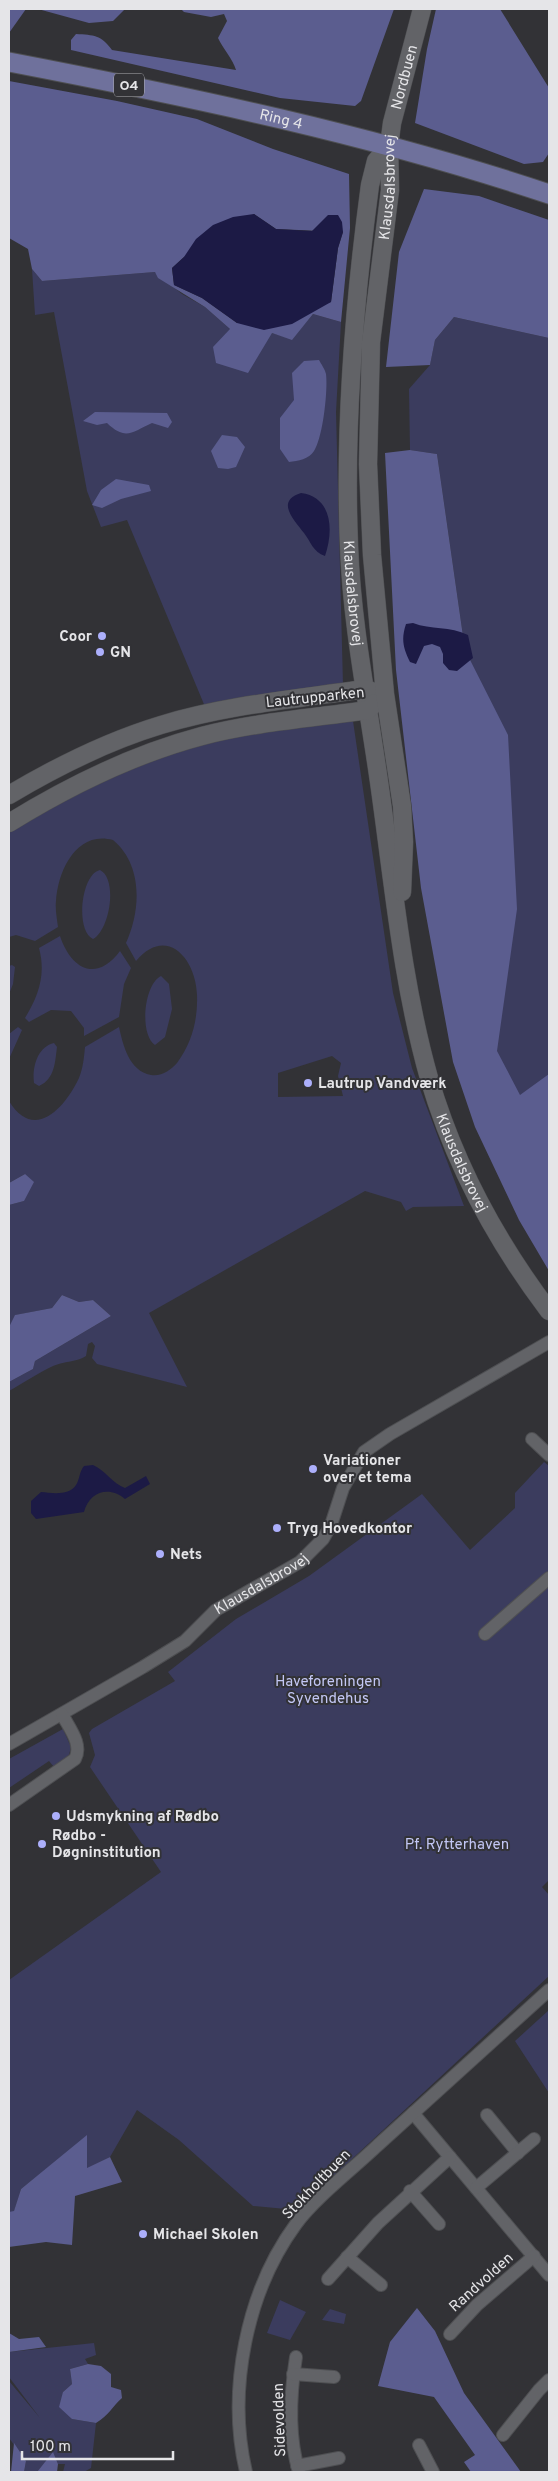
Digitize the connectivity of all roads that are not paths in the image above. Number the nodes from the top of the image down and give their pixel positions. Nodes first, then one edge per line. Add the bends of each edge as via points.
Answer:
1 (422, 9) edge
2 (9, 62) edge
3 (389, 146) junction
4 (549, 194) edge
5 (364, 689) junction
6 (385, 694) junction
7 (368, 710) junction
8 (9, 795) edge
9 (9, 823) edge
10 (400, 940) junction
11 (549, 1311) edge
12 (549, 1342) edge
13 (532, 1439) dead end
14 (549, 1455) edge
15 (549, 1578) edge
16 (485, 1634) dead end
17 (62, 1714) junction
18 (9, 1744) edge
19 (9, 1805) edge
20 (549, 1990) edge
21 (413, 2113) junction
22 (488, 2115) dead end
23 (534, 2139) dead end
24 (518, 2152) junction
25 (450, 2157) junction
26 (476, 2188) junction
27 (410, 2191) junction
28 (439, 2224) dead end
29 (534, 2256) junction
30 (347, 2257) junction
31 (549, 2275) edge
32 (328, 2279) dead end
33 (381, 2285) dead end
34 (450, 2334) dead end
35 (296, 2357) dead end
36 (293, 2374) junction
37 (334, 2377) dead end
38 (549, 2380) edge
39 (503, 2435) dead end
40 (419, 2445) dead end
41 (339, 2458) dead end
42 (298, 2469) edge
43 (246, 2472) edge
44 (433, 2472) edge

1 - 3 street, Nordbuen
2 - 3 main road, Ring 4 / O4 via 230,107
3 - 4 main road, Ring 4 / O4
3 - 5 street, Klausdalsbrovej via 376,162 370,185 353,339 350,401 349,547
3 - 6 street, Klausdalsbrovej via 390,190 371,342 368,464 372,555
5 - 6 street, Lautrupparken
5 - 7 street, Klausdalsbrovej
5 - 8 street, Lautrupparken via 258,703 161,725 79,758
6 - 7 street, Lautrupparken
6 - 10 street, Klausdalsbrovej via 402,806 404,842
7 - 9 street, Lautrupparken via 236,729 156,750 106,770
7 - 10 street, Klausdalsbrovej
10 - 11 street, Klausdalsbrovej via 430,1079 454,1146 502,1245
12 - 17 street, Klausdalsbrovej via 364,1452 342,1488 331,1525 313,1552 216,1610 185,1640
13 - 14 street
15 - 16 street
17 - 18 street, Klausdalsbrovej
17 - 19 street via 78,1746 75,1759
20 - 21 street, Stokholtbuen
21 - 25 street, Randvolden
21 - 43 street, Stokholtbuen via 296,2223 265,2280 241,2363 238,2408
22 - 24 street
23 - 24 street
24 - 26 street
25 - 26 street, Randvolden
25 - 27 street
26 - 29 street, Randvolden
27 - 28 street
27 - 30 street
29 - 31 street, Randvolden
29 - 34 street, Randvolden via 477,2305
30 - 32 street
30 - 33 street
35 - 36 street, Sidevolden
36 - 37 street, Sidevolden
36 - 42 street, Sidevolden via 291,2405
38 - 39 street
40 - 44 street
41 - 42 street, Sidevolden

